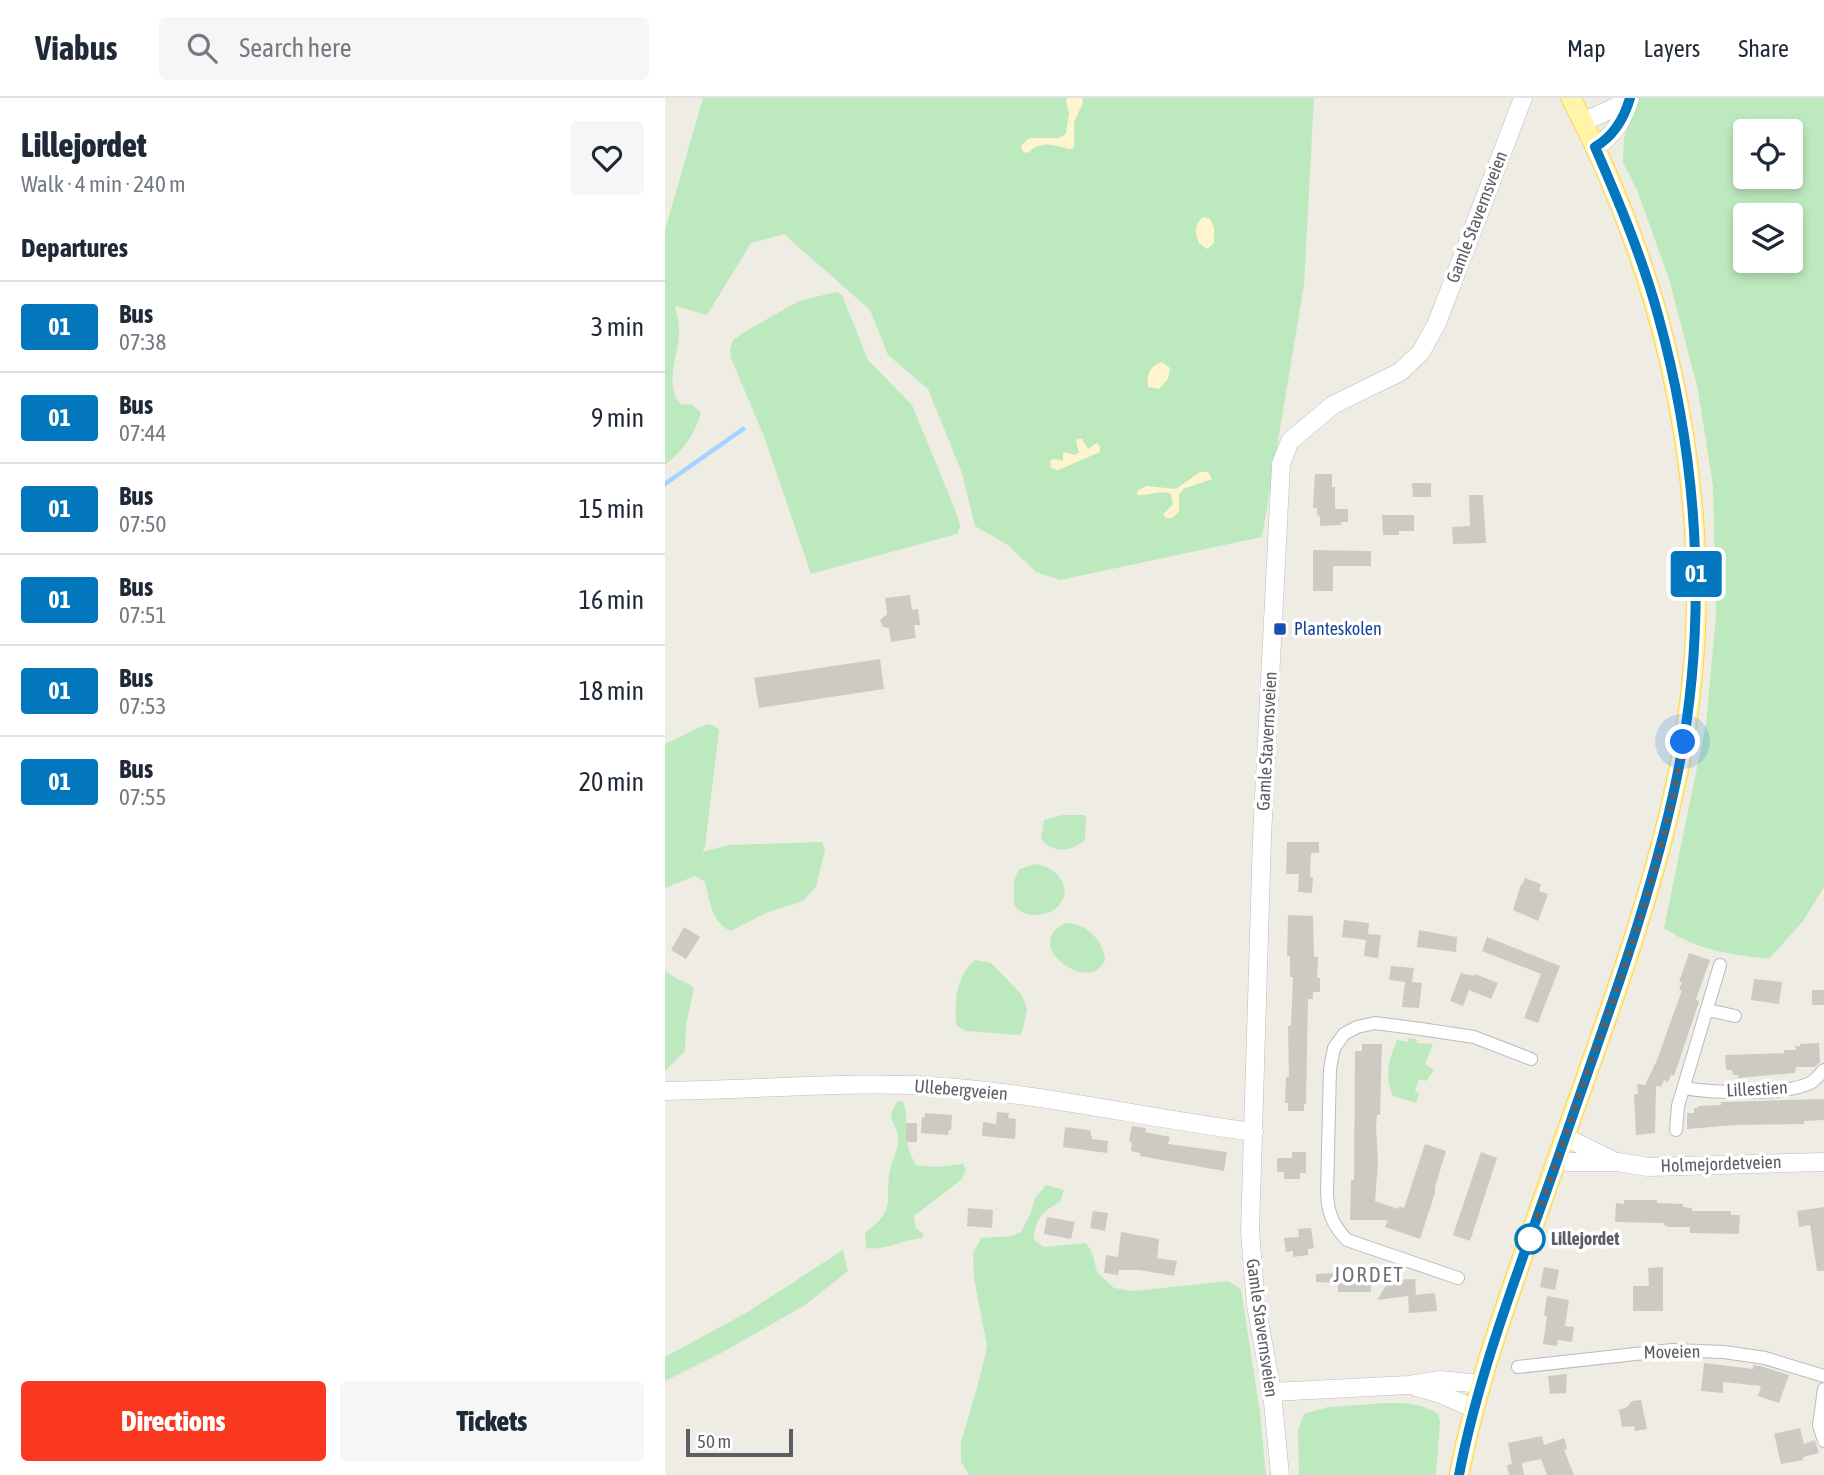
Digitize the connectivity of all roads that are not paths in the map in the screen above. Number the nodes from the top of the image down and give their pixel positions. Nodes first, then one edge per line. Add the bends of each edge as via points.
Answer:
1 (1523, 98) edge
2 (1571, 98) edge
3 (1624, 98) edge
4 (1630, 98) edge
5 (1583, 122) junction
6 (1595, 147) junction
7 (1720, 965) dead end
8 (1708, 1010) junction
9 (1735, 1016) dead end
10 (1531, 1059) dead end
11 (1824, 1070) edge
12 (1684, 1088) junction
13 (665, 1091) edge
14 (1677, 1130) dead end
15 (1254, 1132) junction
16 (1565, 1137) junction
17 (1558, 1158) junction
18 (1824, 1161) edge
19 (1618, 1162) junction
20 (1458, 1278) dead end
21 (1518, 1367) dead end
22 (1824, 1376) edge
23 (1482, 1384) junction
24 (1409, 1385) junction
25 (1824, 1389) edge
26 (1272, 1392) junction
27 (1475, 1409) junction
28 (1824, 1441) edge
29 (1280, 1475) edge
30 (1459, 1475) edge

1 - 15 street, Gamle Stavernsveien via 1437,323 1421,352 1400,372 1333,405 1308,424 1290,440 1281,464 1262,837
2 - 5 main road
3 - 5 street via 1618,106
4 - 6 street via 1626,114 1608,140
5 - 6 main road
6 - 16 main road via 1632,235 1669,358 1692,496 1695,612 1686,725 1665,831
7 - 8 street
8 - 9 street
8 - 12 street
10 - 20 street via 1474,1037 1375,1023 1344,1034 1334,1048 1327,1193 1335,1227 1347,1240
11 - 12 street, Lillestien via 1813,1082 1791,1089 1707,1092
12 - 14 street
13 - 15 street, Ullebergveien via 829,1084 936,1087
15 - 26 street, Gamle Stavernsveien via 1252,1275
16 - 17 main road
16 - 19 street, Holmejordetveien
17 - 19 street, Holmejordetveien
17 - 23 main road
18 - 19 street, Holmejordetveien via 1648,1167
21 - 22 street, Moveien via 1672,1350 1765,1359
23 - 24 street via 1440,1380
23 - 27 main road
24 - 26 street
24 - 27 street
25 - 28 street via 1819,1425
26 - 29 street, Gamle Stavernsveien
27 - 30 main road

